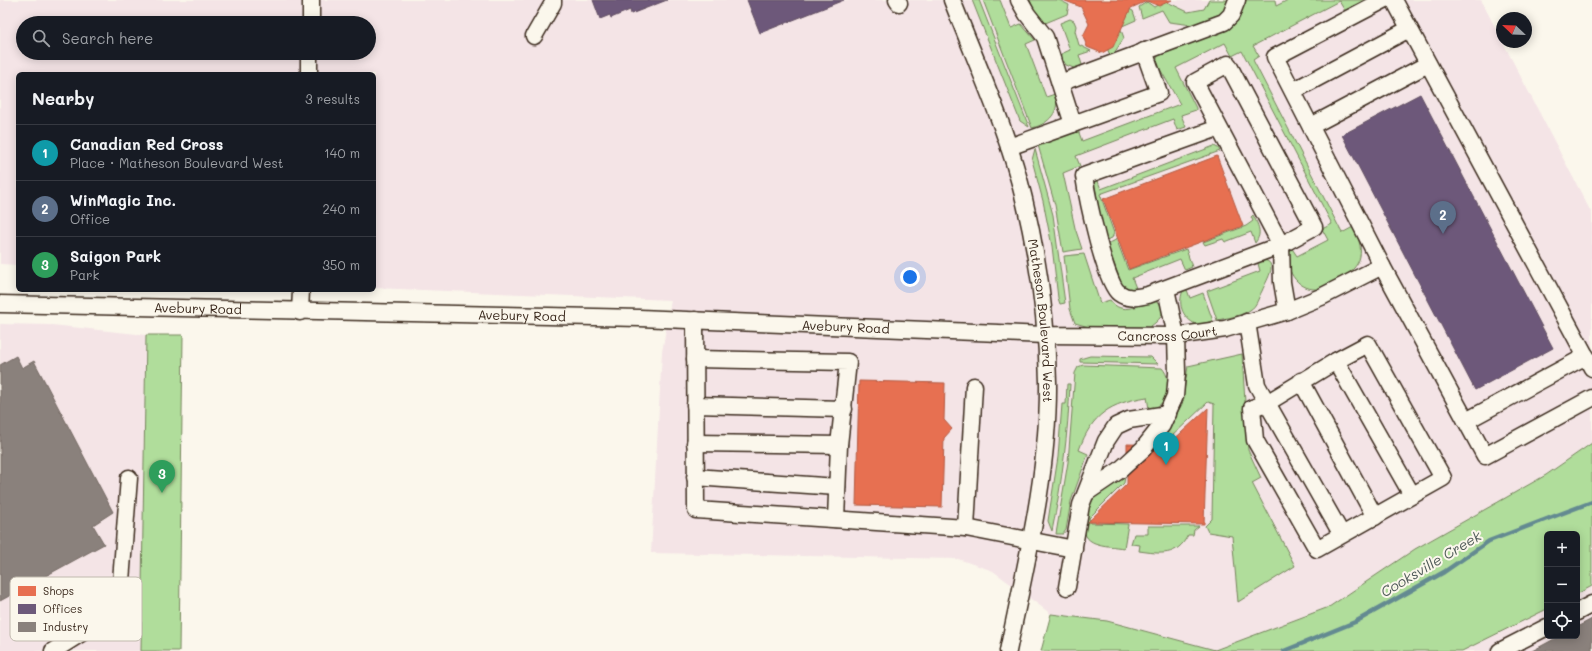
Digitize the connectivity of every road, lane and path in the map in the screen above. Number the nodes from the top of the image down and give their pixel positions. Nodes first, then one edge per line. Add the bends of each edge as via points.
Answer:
1 (312, 0) edge
2 (552, 0) edge
3 (952, 0) edge
4 (1019, 0) edge
5 (1237, 0) edge
6 (1384, 0) edge
7 (1394, 0) edge
8 (311, 16) edge
9 (1409, 29) junction
10 (534, 36) dead end
11 (1144, 51) junction
12 (310, 60) edge
13 (1428, 64) junction
14 (309, 72) edge
15 (1060, 83) junction
16 (1293, 91) junction
17 (1073, 124) junction
18 (1311, 126) junction
19 (1218, 128) junction
20 (1009, 147) junction
21 (1281, 245) junction
22 (1382, 266) junction
23 (1166, 289) junction
24 (301, 292) edge
25 (0, 304) edge
26 (1287, 311) junction
27 (300, 312) junction
28 (695, 320) junction
29 (1247, 322) junction
30 (1044, 335) junction
31 (1176, 336) junction
32 (695, 359) junction
33 (1336, 361) junction
34 (1589, 362) edge
35 (1302, 381) junction
36 (974, 386) dead end
37 (1592, 398) edge
38 (1266, 403) junction
39 (695, 405) junction
40 (844, 409) junction
41 (1168, 414) junction
42 (1466, 421) junction
43 (695, 443) junction
44 (839, 445) junction
45 (696, 477) junction
46 (130, 478) dead end
47 (837, 487) junction
48 (1086, 493) junction
49 (1412, 495) junction
50 (1375, 517) junction
51 (836, 519) junction
52 (966, 528) junction
53 (1342, 535) junction
54 (1030, 539) junction
55 (1074, 549) junction
56 (121, 577) edge
57 (1068, 587) dead end
58 (1592, 604) edge
59 (1580, 610) edge
60 (1544, 629) edge
61 (69, 641) edge
62 (53, 651) edge
63 (1008, 651) edge
64 (1500, 651) edge

1 - 8 street
2 - 10 street via 553,3
3 - 20 street, Matheson Boulevard West
4 - 15 street via 1045,37
5 - 11 street via 1231,15 1224,22
6 - 16 street via 1275,57
7 - 9 street
9 - 13 street
9 - 16 street
11 - 15 street
11 - 17 street via 1159,93
12 - 14 street
13 - 18 street
13 - 34 street
15 - 17 street
16 - 18 street
17 - 20 street
18 - 22 street
19 - 21 street
19 - 21 street via 1194,82 1228,64 1314,227
19 - 23 street via 1084,176 1099,243 1112,284 1118,293 1131,298
20 - 30 street, Matheson Boulevard West via 1024,199 1033,244
21 - 23 street
21 - 26 street via 1282,282
22 - 26 street, Cancross Court
22 - 42 street
23 - 31 street
24 - 27 street
25 - 27 street, Avebury Road
26 - 29 street, Cancross Court
27 - 28 street, Avebury Road
28 - 30 street, Avebury Road
28 - 32 street
29 - 31 street, Cancross Court via 1198,334
29 - 38 street via 1257,385
30 - 31 street, Cancross Court
30 - 54 street, Matheson Boulevard West via 1048,382 1046,430
31 - 41 street via 1175,396
32 - 39 street
32 - 40 street via 848,362
33 - 35 street
33 - 49 street
33 - 49 street via 1368,344 1443,478
34 - 42 street
35 - 38 street
35 - 50 street
36 - 52 street
37 - 42 street via 1485,456
38 - 53 street
38 - 53 street via 1252,408 1255,440 1317,549
39 - 40 street
39 - 43 street
40 - 44 street
41 - 48 street via 1138,454
41 - 48 street via 1129,420 1116,426 1106,441
43 - 44 street
43 - 45 street
44 - 47 street
45 - 47 street
45 - 51 street via 696,510
46 - 56 street
47 - 51 street
48 - 55 street via 1078,520
49 - 50 street
50 - 53 street
51 - 52 street
52 - 54 street
54 - 55 street
54 - 63 street, Matheson Boulevard West
55 - 57 street
58 - 59 street
60 - 64 street
61 - 62 street

